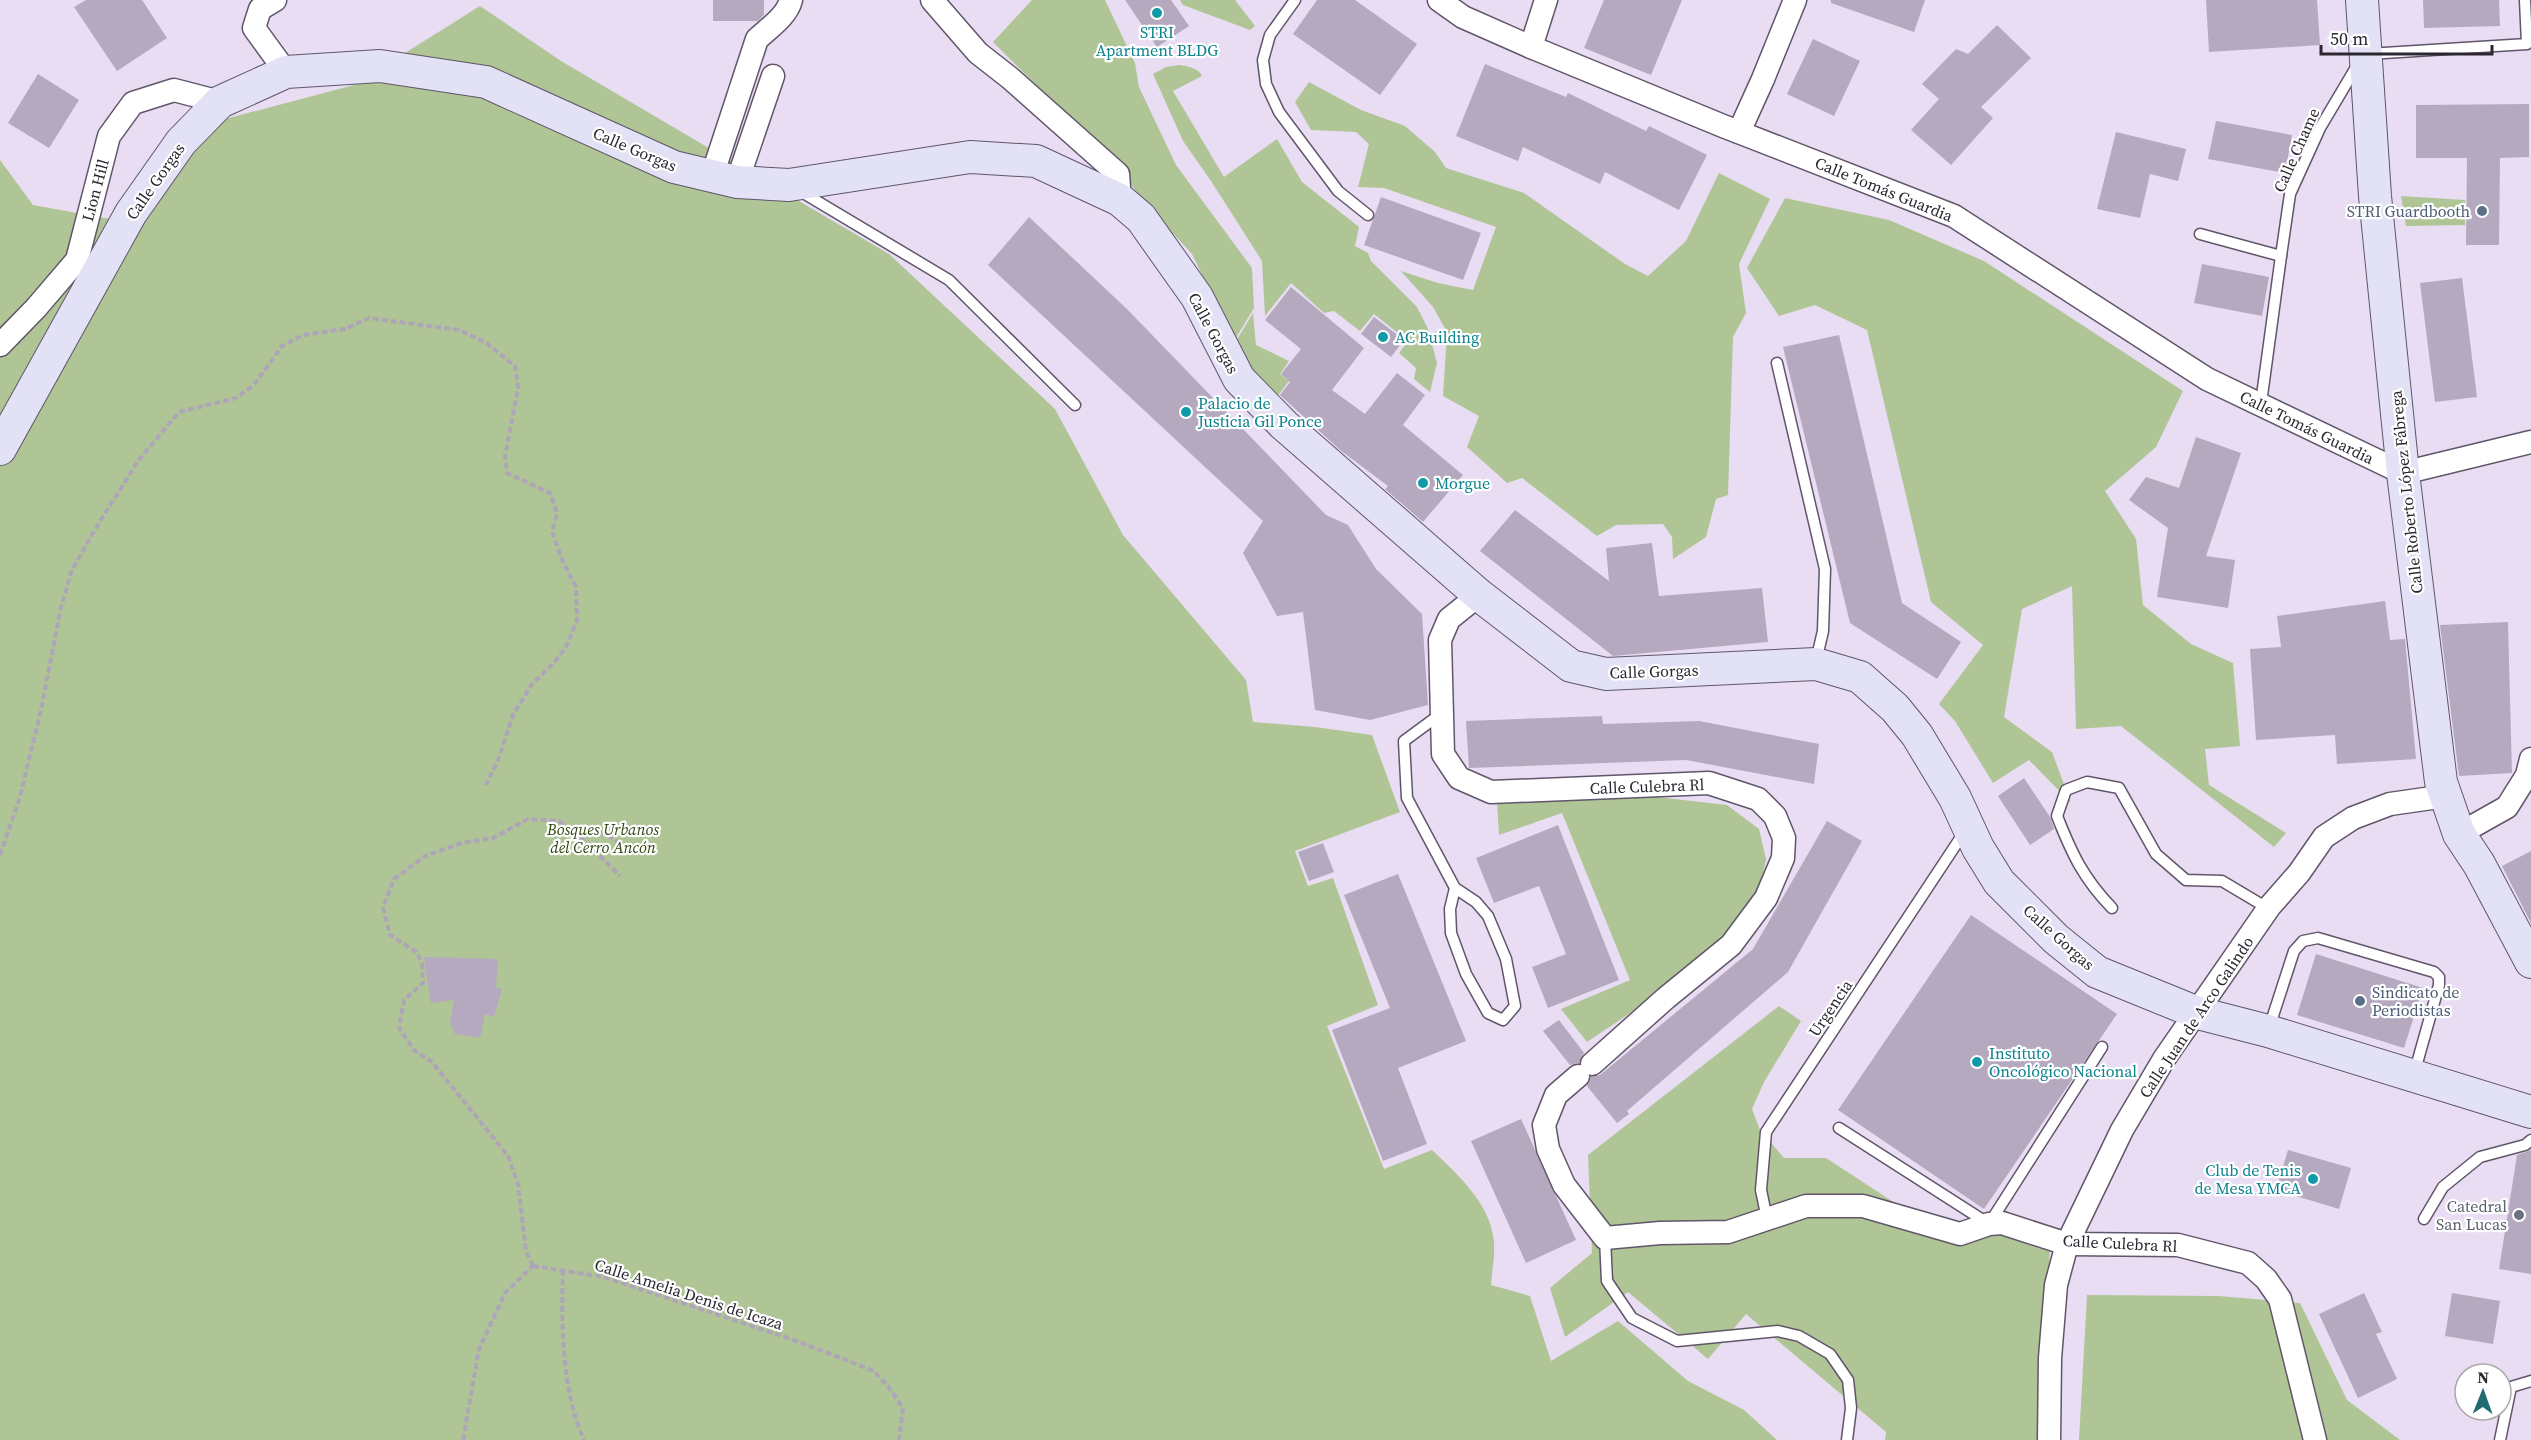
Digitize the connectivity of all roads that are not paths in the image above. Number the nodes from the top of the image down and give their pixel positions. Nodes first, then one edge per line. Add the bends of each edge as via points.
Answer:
1 (275, 0) edge
2 (790, 0) edge
3 (932, 0) edge
4 (1295, 0) edge
5 (1439, 0) edge
6 (1546, 0) edge
7 (1795, 0) edge
8 (2362, 0) edge
9 (2525, 0) edge
10 (1531, 47) junction
11 (2364, 54) junction
12 (286, 72) junction
13 (773, 76) dead end
14 (220, 102) junction
15 (1739, 132) junction
16 (725, 179) junction
17 (789, 184) junction
18 (1120, 200) junction
19 (1368, 215) dead end
20 (2200, 234) dead end
21 (2281, 256) junction
22 (0, 345) edge
23 (1777, 363) dead end
24 (2261, 403) junction
25 (1075, 405) dead end
26 (2531, 442) edge
27 (0, 449) edge
28 (2403, 473) junction
29 (1479, 595) junction
30 (1816, 664) junction
31 (1443, 713) junction
32 (2531, 759) edge
33 (2446, 795) junction
34 (1968, 826) junction
35 (2459, 834) junction
36 (1455, 888) junction
37 (2270, 906) junction
38 (2112, 908) dead end
39 (2531, 962) edge
40 (2198, 1013) junction
41 (2268, 1031) junction
42 (2102, 1047) dead end
43 (2414, 1074) junction
44 (2531, 1112) edge
45 (1839, 1128) dead end
46 (2531, 1140) edge
47 (1767, 1219) junction
48 (2424, 1219) dead end
49 (1989, 1224) junction
50 (1605, 1238) junction
51 (2067, 1244) junction
52 (2531, 1381) edge
53 (1847, 1440) edge
54 (2049, 1440) edge
55 (2315, 1440) edge
56 (2500, 1440) edge

1 - 12 street via 260,9 254,28
2 - 16 street via 775,24 757,39
3 - 18 street via 978,53 1118,174
4 - 19 lane via 1270,35 1263,60 1266,84 1279,112 1338,191
5 - 10 street, Calle Tomás Guardia via 1462,17
6 - 10 street
7 - 15 street
8 - 11 street, Calle Roberto López Fábrega
9 - 11 lane via 2527,44
10 - 15 street, Calle Tomás Guardia
11 - 21 lane, Calle Chame via 2319,128 2290,194
11 - 28 street, Calle Roberto López Fábrega
12 - 14 street, Calle Gorgas
12 - 16 street, Calle Gorgas via 380,66 486,82 674,167
13 - 16 street
14 - 22 street, Lion Hill via 174,90 133,103 109,136 77,260
14 - 27 street, Calle Gorgas via 181,142 132,213
15 - 24 street, Calle Tomás Guardia via 1954,216 2207,379
16 - 17 street, Calle Gorgas
17 - 18 street, Calle Gorgas via 970,157 1036,161
17 - 25 lane via 949,280
18 - 29 street, Calle Gorgas via 1141,218 1197,297 1239,380 1293,433
20 - 21 lane
21 - 24 lane, Calle Chame
23 - 30 lane via 1825,569 1823,631
24 - 28 street, Calle Tomás Guardia
26 - 28 street
28 - 33 street, Calle Roberto López Fábrega
29 - 30 street, Calle Gorgas via 1571,666 1606,674
29 - 31 street, Calle Culebra Rl via 1449,619 1440,640
30 - 34 street, Calle Gorgas via 1860,677 1895,708 1934,762
31 - 36 lane via 1404,741 1407,798
31 - 50 street, Calle Culebra Rl via 1443,754 1460,778 1491,792 1709,783 1758,799 1775,816 1785,838 1783,858 1767,898 1731,945 1556,1095 1544,1125 1548,1149 1564,1185
32 - 35 street via 2527,775 2507,807
33 - 35 street, Calle Roberto López Fábrega
33 - 37 street, Calle Juan de Arco Galindo via 2390,804 2353,819 2324,837
34 - 40 street, Calle Gorgas via 2000,882 2056,939 2097,972
34 - 47 lane, Urgencia via 1766,1132 1761,1190
35 - 39 street, Calle Roberto López Fábrega
36 - 36 lane via 1488,916 1506,959 1515,1006 1503,1020 1488,1013 1462,964 1451,933 1450,909
37 - 38 lane via 2222,881 2186,880 2156,854 2119,788 2087,782 2066,790 2058,816 2072,854 2091,886
37 - 40 street, Calle Juan de Arco Galindo
40 - 41 street, Calle Gorgas
40 - 51 street, Calle Juan de Arco Galindo via 2164,1059 2122,1130
41 - 43 street, Calle Gorgas
41 - 43 lane via 2294,951 2303,941 2318,938 2434,972 2439,977 2439,986
42 - 49 lane
43 - 44 street, Calle Gorgas
45 - 49 lane
46 - 48 lane via 2480,1157 2443,1187
47 - 49 street, Calle Culebra Rl via 1806,1206 1863,1206 1960,1234
47 - 50 street, Calle Culebra Rl via 1728,1232
49 - 51 street, Calle Culebra Rl via 2002,1223
50 - 53 lane via 1607,1281 1632,1318 1677,1341 1778,1331 1799,1336 1830,1354 1848,1380 1851,1408
51 - 54 street, Calle Juan de Arco Galindo via 2056,1285 2049,1358
51 - 55 street, Calle Culebra Rl via 2178,1245 2248,1263 2280,1299
52 - 56 lane via 2511,1387

